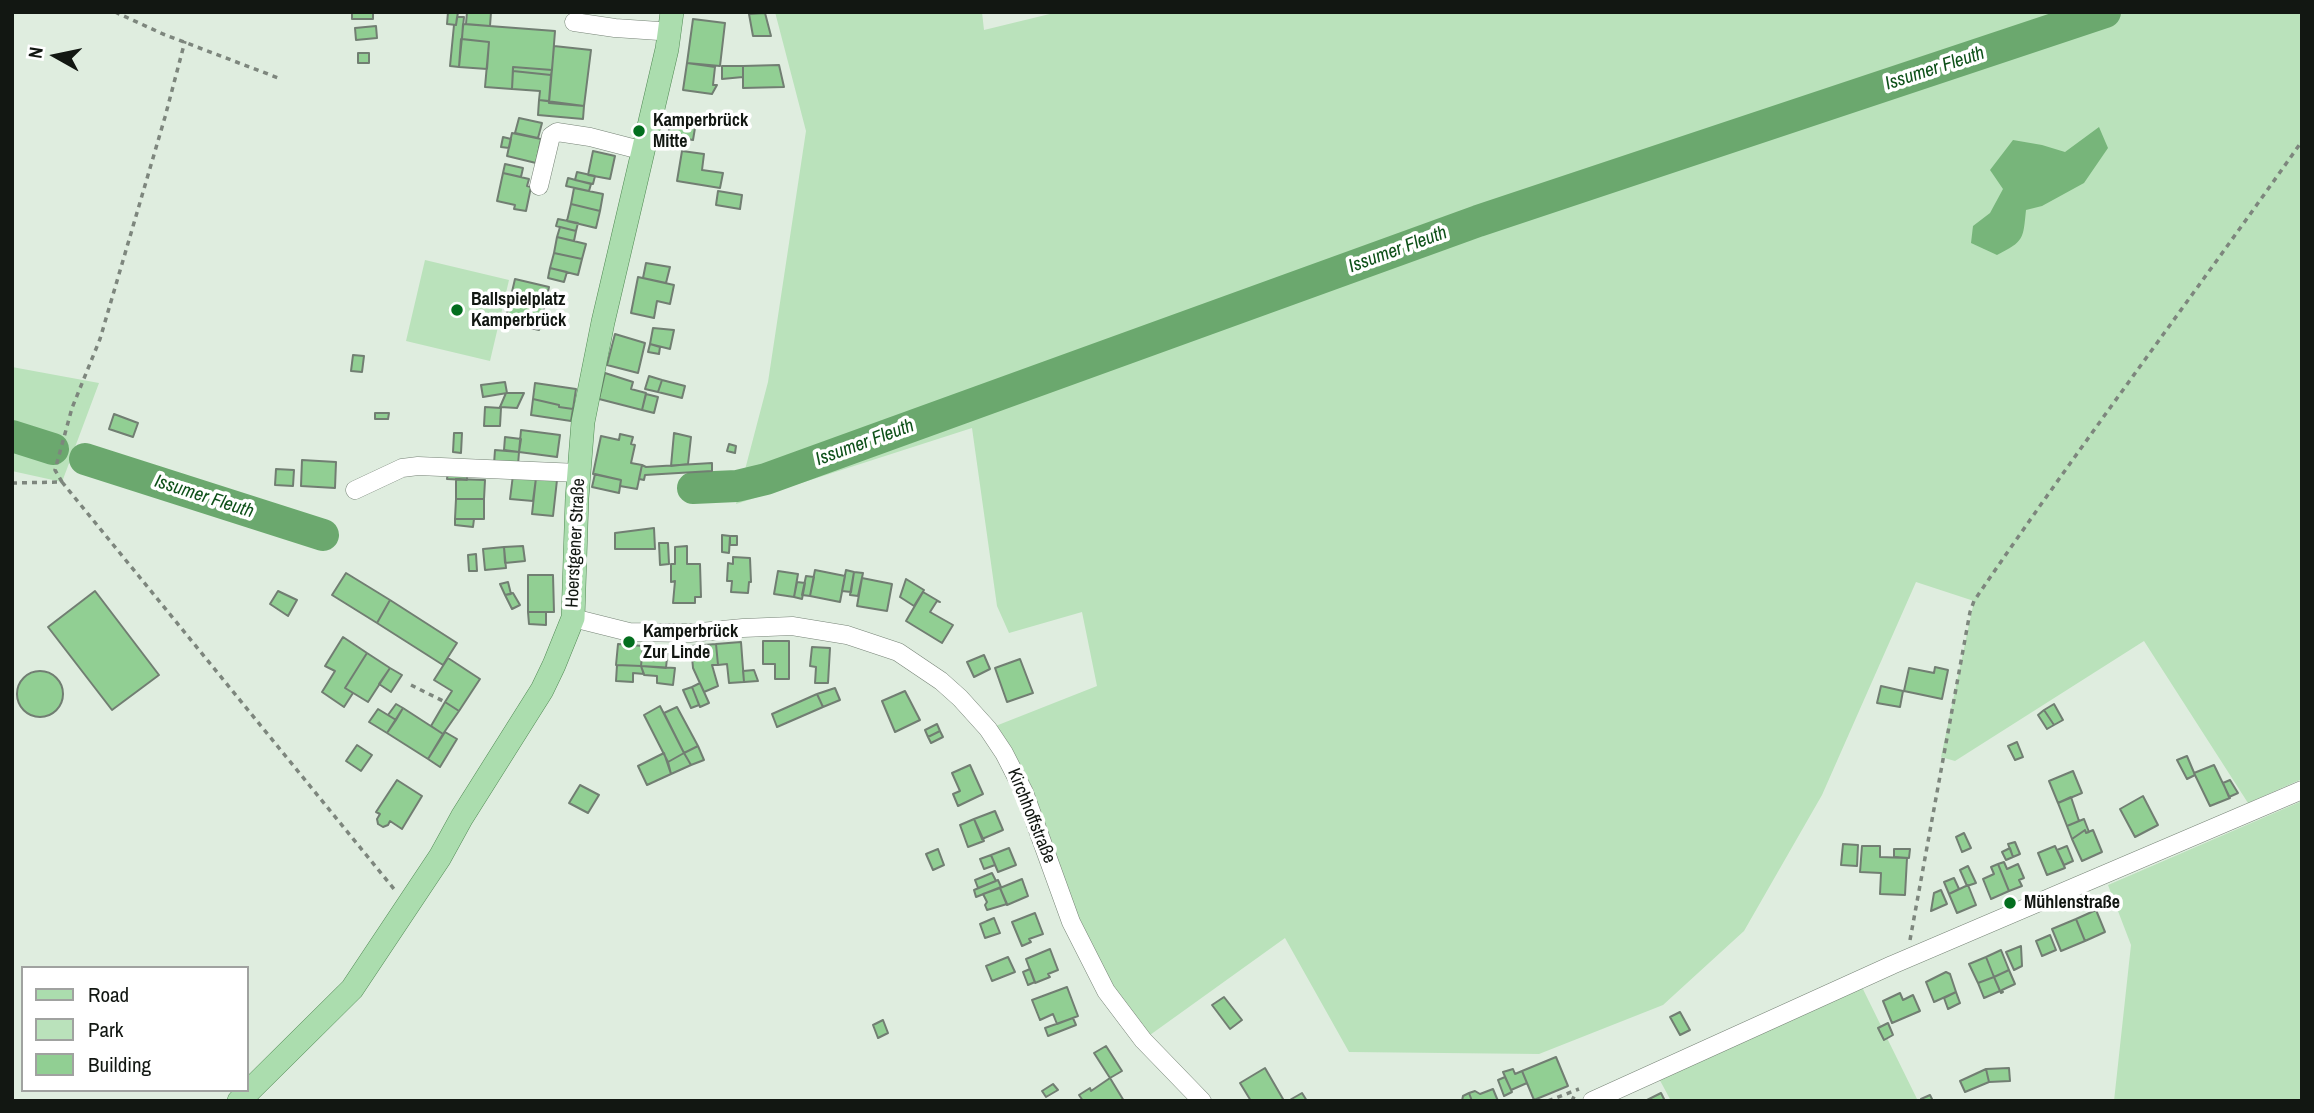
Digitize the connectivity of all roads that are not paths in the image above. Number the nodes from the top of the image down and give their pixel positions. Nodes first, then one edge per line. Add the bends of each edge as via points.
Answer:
1 (574, 22) dead end
2 (670, 23) edge
3 (644, 151) junction
4 (539, 186) dead end
5 (579, 473) junction
6 (355, 490) dead end
7 (573, 618) junction
8 (2302, 790) edge
9 (239, 1101) edge
10 (1202, 1101) edge
11 (1592, 1101) edge

1 - 2 street via 659,31
2 - 3 main road, Hoerstgener Straße
3 - 4 street via 557,132 551,136
3 - 5 main road, Hoerstgener Straße via 603,322 583,422
5 - 6 street via 418,466 402,468
5 - 7 main road, Hoerstgener Straße
7 - 9 main road, Hoerstgener Straße via 542,690 416,895 352,989
7 - 10 street, Kirchhoffstraße via 629,632 792,626 848,635 898,652 941,681 979,719 1004,753 1024,792 1070,922 1106,991 1143,1040
8 - 11 street

